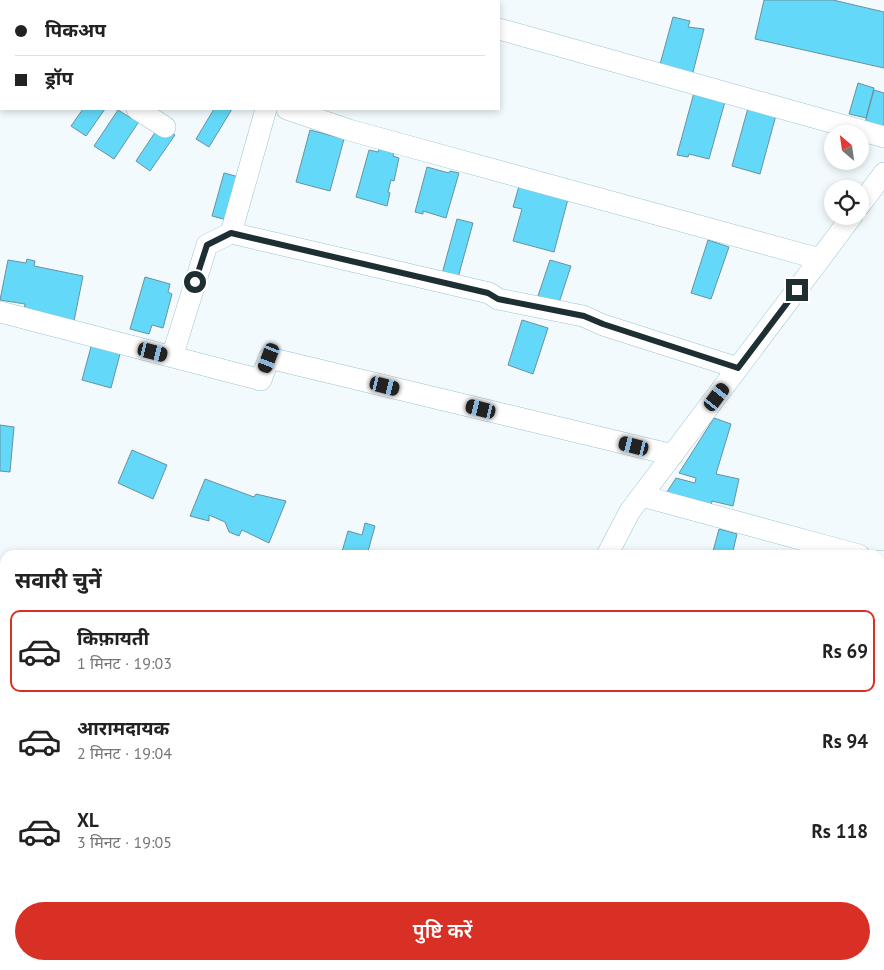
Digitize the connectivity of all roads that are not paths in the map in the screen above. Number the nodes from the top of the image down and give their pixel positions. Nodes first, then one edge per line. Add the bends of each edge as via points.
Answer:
1 (500, 29) edge
2 (138, 110) edge
3 (266, 110) edge
4 (289, 110) edge
5 (164, 127) dead end
6 (884, 137) edge
7 (884, 173) edge
8 (869, 194) edge
9 (845, 225) edge
10 (231, 233) junction
11 (820, 259) junction
12 (0, 312) edge
13 (172, 357) junction
14 (738, 368) junction
15 (673, 455) junction
16 (642, 496) junction
17 (610, 550) edge
18 (841, 550) edge

1 - 6 street
2 - 5 street
3 - 10 street
4 - 11 street via 349,130
7 - 8 street
9 - 11 street
10 - 13 street via 207,245
10 - 14 street via 488,293 498,299 584,316
11 - 14 street
12 - 13 street
13 - 15 street via 261,380 269,358
14 - 15 street
15 - 16 street
16 - 17 street via 630,511
16 - 18 street

